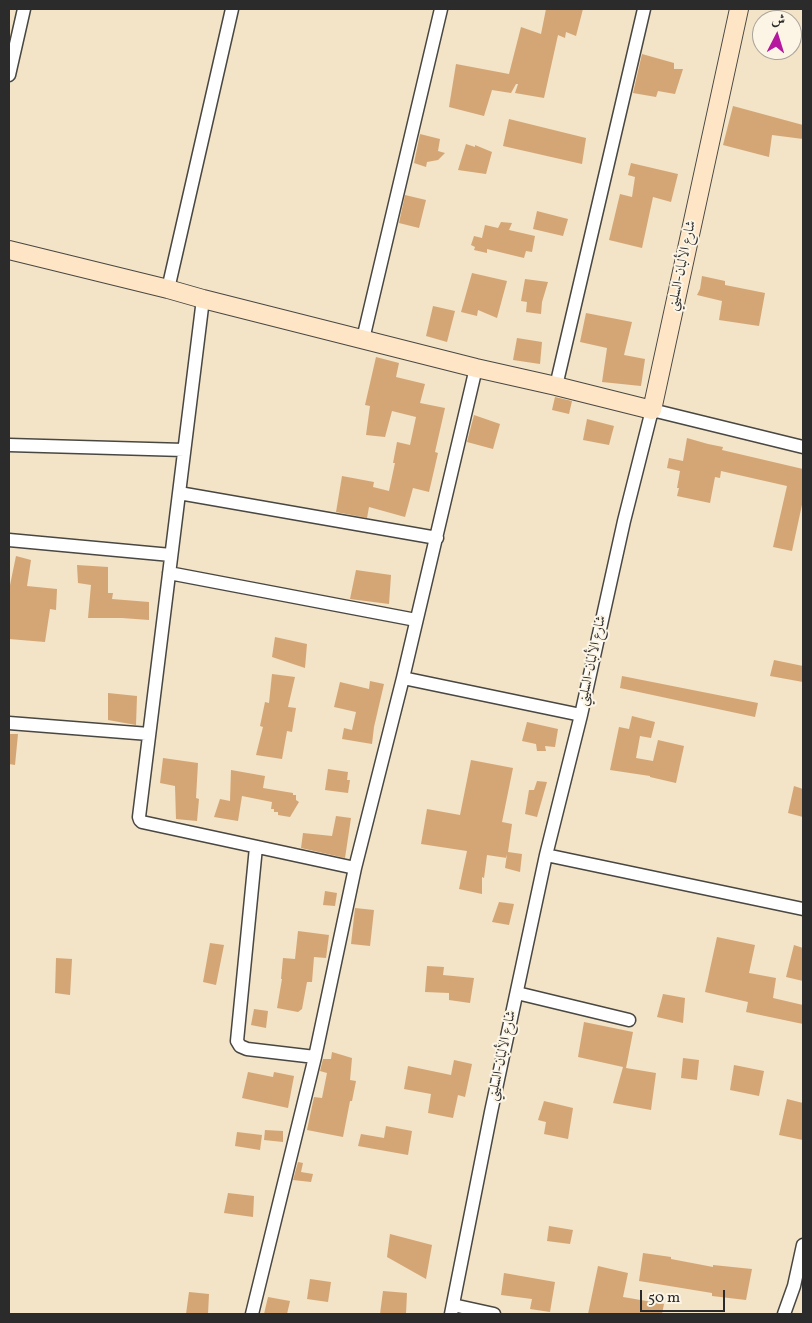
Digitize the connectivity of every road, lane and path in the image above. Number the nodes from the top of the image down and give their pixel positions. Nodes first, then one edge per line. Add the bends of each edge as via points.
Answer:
1 (24, 9) edge
2 (232, 9) edge
3 (441, 9) edge
4 (644, 9) edge
5 (739, 9) edge
6 (9, 75) edge
7 (9, 250) edge
8 (168, 289) junction
9 (203, 299) junction
10 (362, 339) junction
11 (476, 368) junction
12 (556, 386) junction
13 (652, 410) junction
14 (9, 445) edge
15 (803, 447) edge
16 (184, 450) junction
17 (179, 493) junction
18 (437, 538) junction
19 (9, 540) edge
20 (171, 555) junction
21 (169, 573) junction
22 (416, 620) junction
23 (403, 678) junction
24 (581, 715) junction
25 (9, 723) edge
26 (149, 734) junction
27 (256, 847) junction
28 (546, 856) junction
29 (355, 868) junction
30 (803, 909) edge
31 (517, 993) junction
32 (629, 1020) dead end
33 (315, 1057) junction
34 (803, 1245) edge
35 (799, 1287) edge
36 (452, 1309) edge
37 (252, 1314) edge
38 (494, 1314) edge
39 (784, 1314) edge

1 - 6 street
2 - 8 street
3 - 10 street
4 - 12 street
5 - 13 street, شارع الألبان-السليني
7 - 8 street
8 - 9 street
9 - 10 street
9 - 16 street
10 - 11 street
11 - 12 street
11 - 18 street
12 - 13 street
13 - 15 street
13 - 24 street, شارع الألبان-السليني
14 - 16 street
16 - 17 street
17 - 18 street
17 - 20 street
18 - 22 street
19 - 20 street
20 - 21 street
21 - 22 street
21 - 26 street
22 - 23 street
23 - 24 street
23 - 29 street
24 - 28 street, شارع الألبان-السليني
25 - 26 street
26 - 27 street via 140,820
27 - 29 street
27 - 33 street via 237,1041 247,1049
28 - 30 street
28 - 31 street, شارع الألبان-السليني
29 - 33 street
31 - 32 street
31 - 36 street, شارع الألبان-السليني
33 - 37 street
34 - 35 street
35 - 39 street
36 - 38 street

